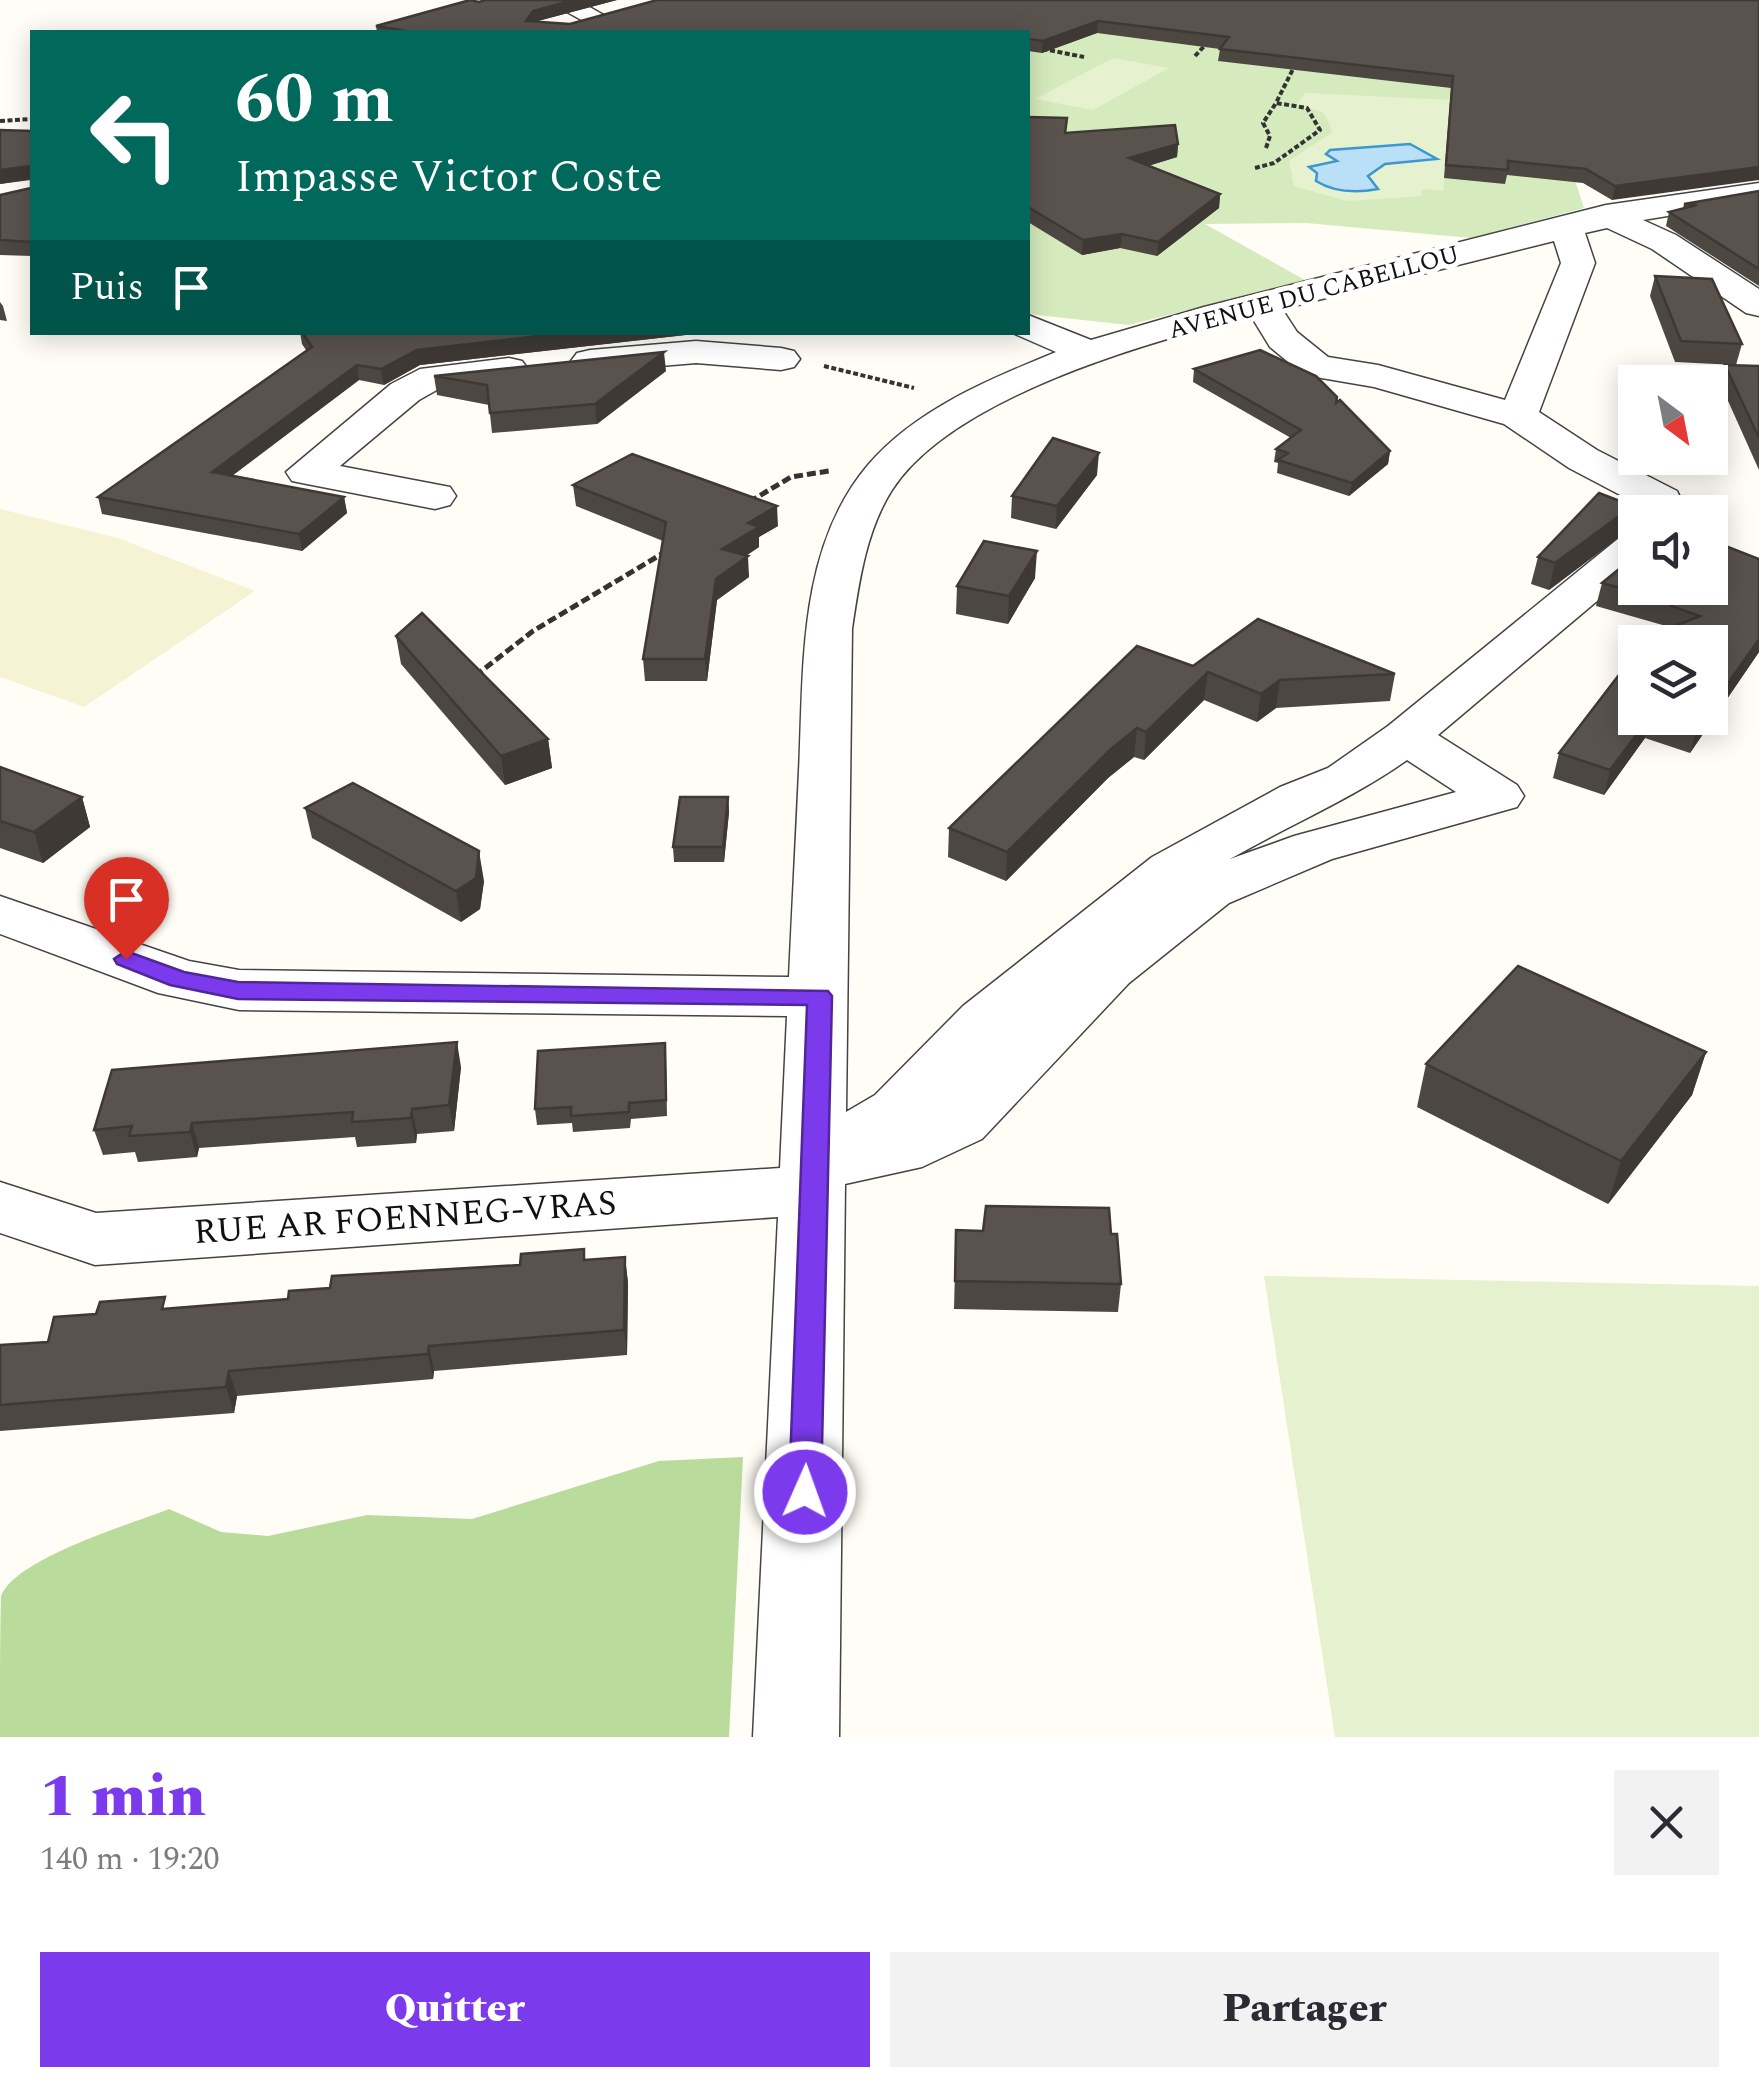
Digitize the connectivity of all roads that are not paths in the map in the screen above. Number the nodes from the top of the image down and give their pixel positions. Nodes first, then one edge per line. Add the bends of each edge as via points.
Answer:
1 (557, 0) edge
2 (628, 9) edge
3 (596, 18) junction
4 (562, 28) edge
5 (1759, 192) edge
6 (1606, 215) junction
7 (1566, 226) junction
8 (1262, 303) junction
9 (1759, 304) edge
10 (1030, 327) edge
11 (1090, 354) junction
12 (781, 359) road end
13 (1518, 416) junction
14 (1652, 495) edge
15 (436, 496) dead end
16 (1618, 561) edge
17 (1406, 737) junction
18 (0, 914) edge
19 (820, 996) junction
20 (815, 1176) junction
21 (0, 1207) edge
22 (796, 1737) edge

1 - 3 street
2 - 3 street
3 - 4 street
5 - 6 street, AVENUE DU CABELLOU
6 - 7 street, AVENUE DU CABELLOU
6 - 9 street via 1664,242
7 - 8 street, AVENUE DU CABELLOU
7 - 13 street via 1578,263
8 - 11 street, AVENUE DU CABELLOU
8 - 13 street via 1282,339 1317,367 1378,376
10 - 11 street
11 - 19 street, AVENUE DU CABELLOU via 973,402 928,430 894,460 847,533 830,629
12 - 15 street via 696,352 553,365 464,355 405,392 306,472
13 - 14 street
16 - 17 street
17 - 20 street via 1346,779 1172,869 984,1020 896,1111
17 - 20 street, RUE AR FOENNEG-VRAS via 1498,796 1300,852 1212,889 1133,945 959,1123 926,1144
18 - 19 street via 179,979 238,990
19 - 20 street, AVENUE DU CABELLOU
20 - 21 street, RUE AR FOENNEG-VRAS via 95,1239
20 - 22 street, AVENUE DU CABELLOU

